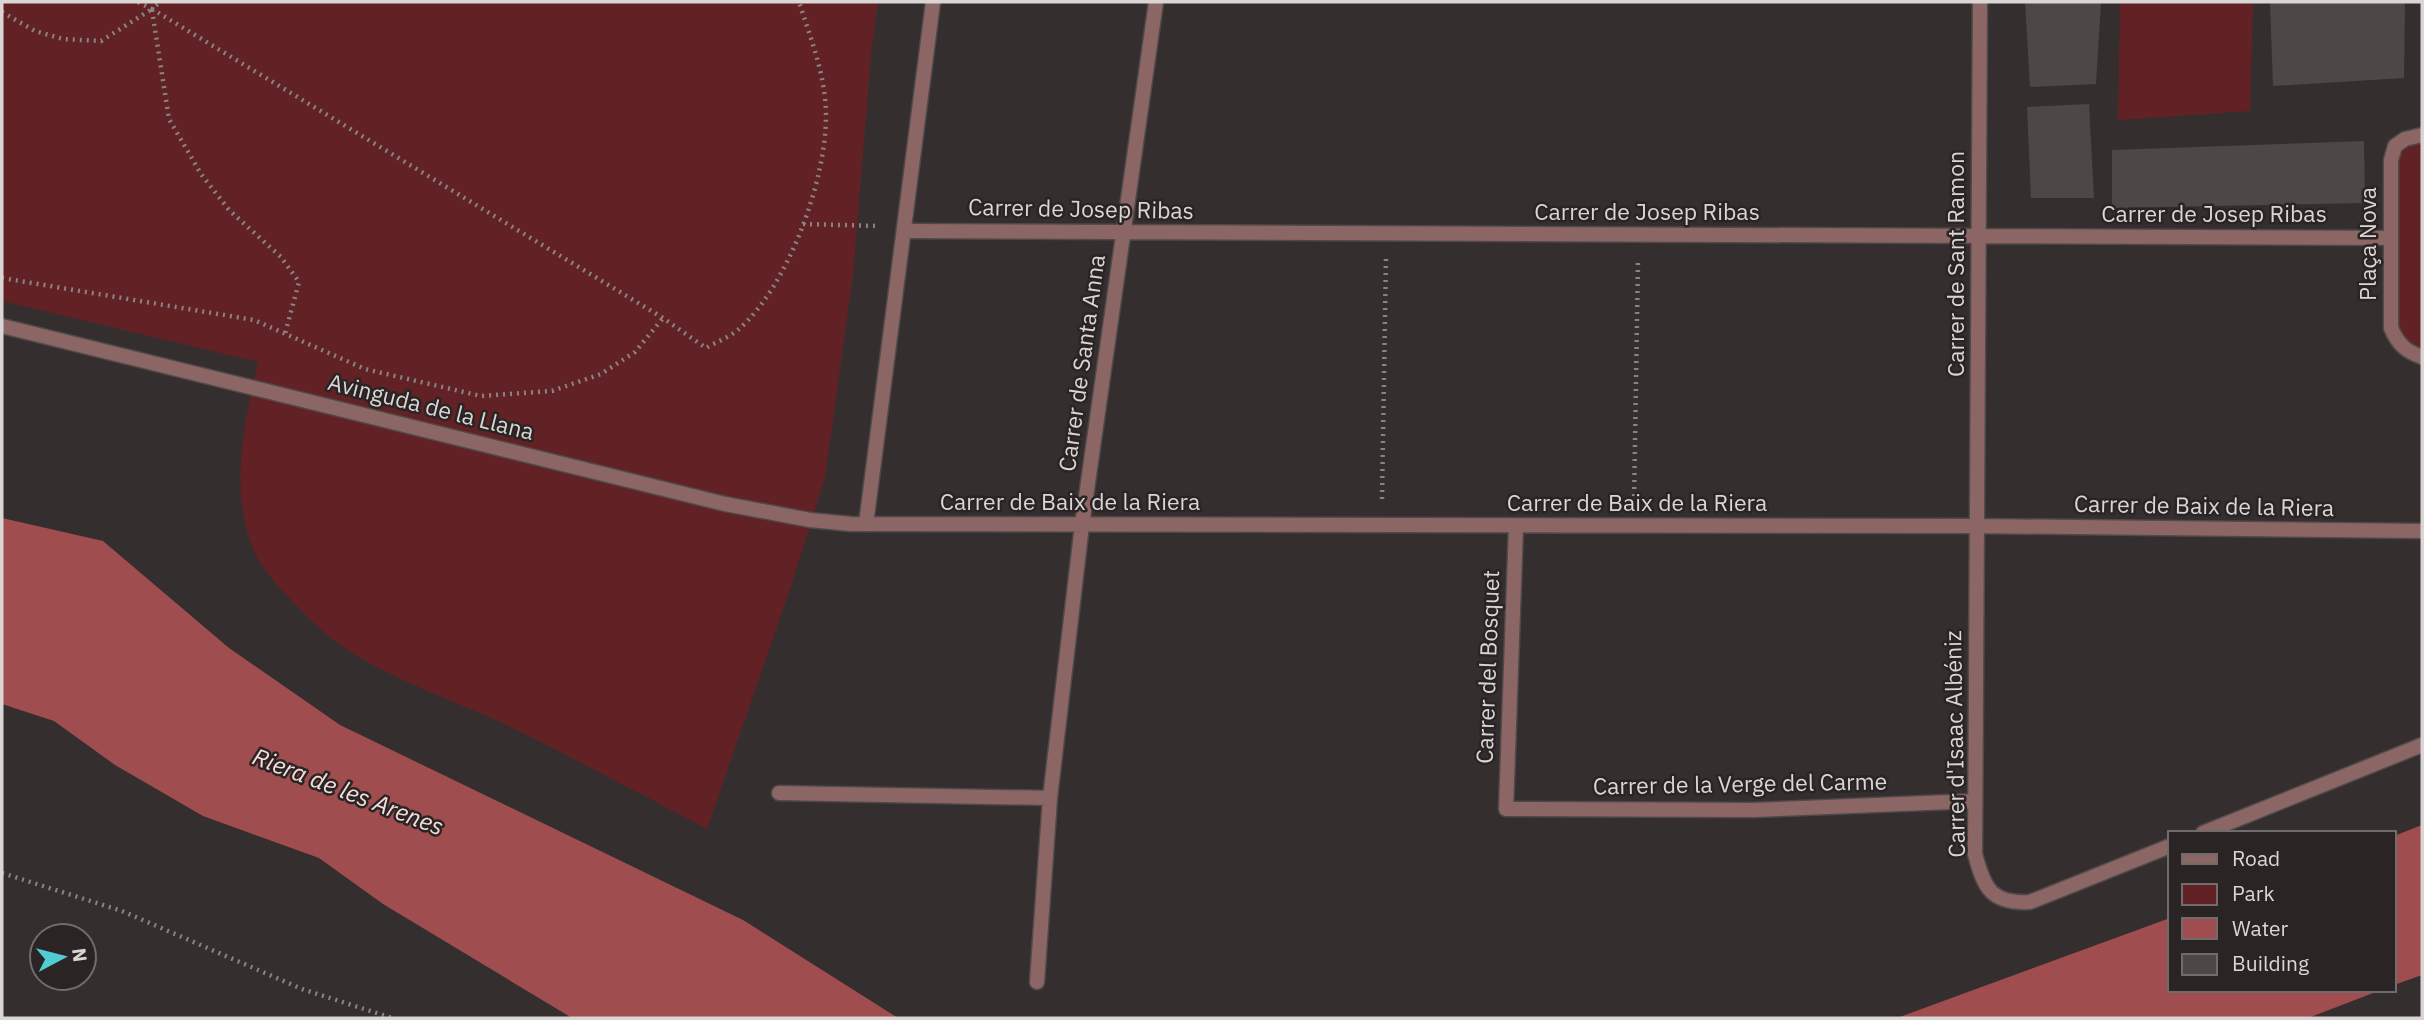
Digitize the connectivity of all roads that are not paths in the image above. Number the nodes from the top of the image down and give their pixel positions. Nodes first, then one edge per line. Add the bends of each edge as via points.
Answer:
1 (933, 2) edge
2 (1156, 2) edge
3 (1980, 2) edge
4 (2422, 135) edge
5 (904, 231) junction
6 (1124, 233) junction
7 (1979, 235) junction
8 (2390, 238) junction
9 (2, 326) edge
10 (2422, 356) edge
11 (851, 524) joint
12 (866, 524) junction
13 (1082, 525) junction
14 (1516, 526) junction
15 (1977, 526) junction
16 (2422, 531) edge
17 (2422, 745) edge
18 (779, 793) dead end
19 (1050, 798) junction
20 (1975, 801) junction
21 (1506, 809) joint
22 (2208, 831) edge
23 (2168, 847) edge
24 (1037, 982) dead end

1 - 5 street
2 - 6 street, Carrer de Santa Anna
3 - 7 street, Carrer de Sant Ramon
4 - 8 street, Plaça Nova via 2395,146
5 - 6 street, Carrer de Josep Ribas
5 - 12 street
6 - 7 street, Carrer de Josep Ribas
6 - 13 street, Carrer de Santa Anna
7 - 8 street, Carrer de Josep Ribas
7 - 15 street, Carrer de Sant Ramon
8 - 10 street, Plaça Nova via 2391,328 2398,343
9 - 11 street, Avinguda de la Llana via 725,504
11 - 12 street, Carrer de Baix de la Riera
12 - 13 street, Carrer de Baix de la Riera
13 - 14 street, Carrer de Baix de la Riera
13 - 19 street, Carrer de Santa Anna
14 - 15 street, Carrer de Baix de la Riera
14 - 21 street, Carrer del Bosquet
15 - 16 street, Carrer de Baix de la Riera
15 - 20 street, Carrer d'Isaac Albéniz
17 - 22 street
18 - 19 street
19 - 24 street, Carrer de Santa Anna
20 - 21 street, Carrer de la Verge del Carme via 1752,810
20 - 23 street, Carrer d'Isaac Albéniz via 1975,854 1981,877 1993,894 2010,903 2030,902

